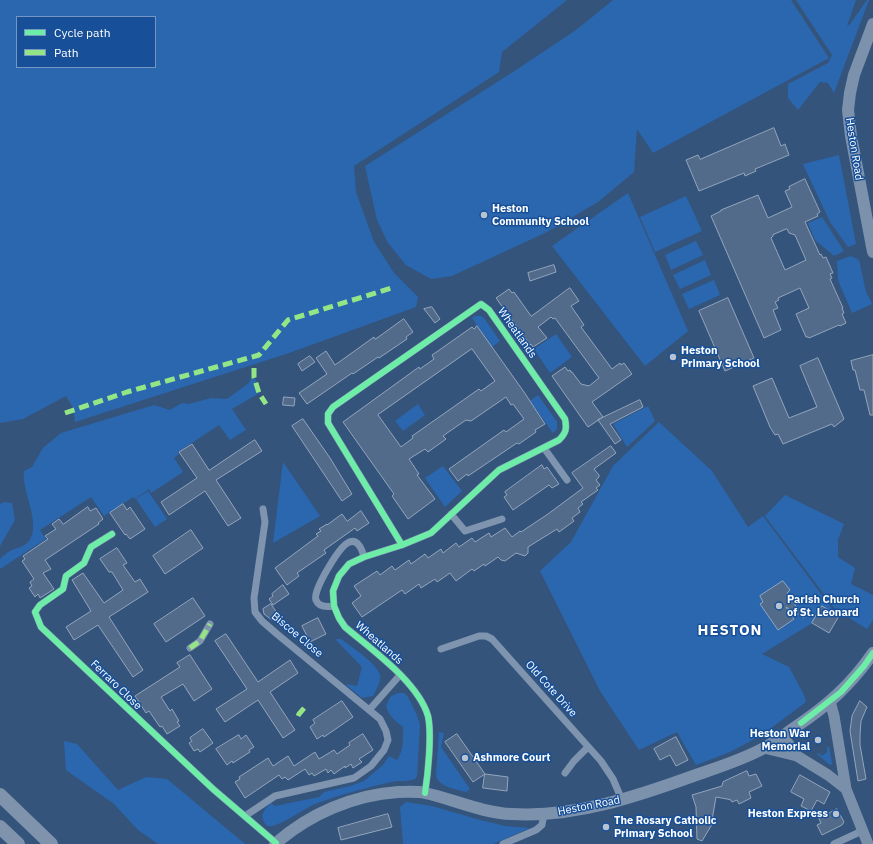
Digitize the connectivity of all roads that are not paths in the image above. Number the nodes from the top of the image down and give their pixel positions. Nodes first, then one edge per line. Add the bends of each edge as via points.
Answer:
1 (873, 24) edge
2 (873, 252) edge
3 (544, 448) junction
4 (567, 480) dead end
5 (263, 509) dead end
6 (451, 514) junction
7 (502, 519) dead end
8 (112, 534) dead end
9 (402, 545) junction
10 (364, 557) junction
11 (334, 606) junction
12 (210, 624) dead end
13 (190, 648) dead end
14 (441, 649) dead end
15 (873, 653) edge
16 (400, 674) junction
17 (830, 701) junction
18 (370, 709) junction
19 (783, 736) junction
20 (588, 747) junction
21 (764, 748) junction
22 (797, 756) junction
23 (565, 773) dead end
24 (846, 789) junction
25 (426, 793) junction
26 (0, 795) edge
27 (622, 800) junction
28 (544, 814) junction
29 (245, 816) junction
30 (0, 827) edge
31 (862, 831) junction
32 (275, 843) edge
33 (18, 844) edge
34 (51, 844) edge
35 (503, 844) edge
36 (834, 844) edge
37 (868, 844) edge

1 - 2 main road, Heston Road via 854,75 848,110
3 - 4 street
3 - 6 street, Wheatlands via 500,470
3 - 9 street, Wheatlands via 566,433 565,419 489,310 480,304 333,407 328,414 328,423
5 - 18 street, Biscoe Close via 265,522 254,598 255,612 277,634
6 - 7 street via 465,531
6 - 9 street, Wheatlands via 431,533
8 - 29 street, Ferraro Close via 91,547 84,564 66,576 63,590 40,605 35,612 41,627 175,754
9 - 10 street, Wheatlands
10 - 11 street, Wheatlands via 349,564 339,576 333,592
10 - 11 street via 361,547 351,542 346,544 327,569 315,596 318,604 324,607
11 - 16 street, Wheatlands via 345,627
12 - 13 street via 200,641
14 - 20 street, Old Cote Drive via 479,636 492,639
15 - 17 main road, Heston Road via 851,682
16 - 18 street
16 - 25 street, Wheatlands via 419,696 428,717
17 - 19 main road, Heston Road
17 - 24 street
18 - 29 street, Biscoe Close via 380,719 388,740 372,766 354,778 275,796
19 - 21 main road, Heston Road
19 - 22 street
20 - 23 street
20 - 27 street, Old Cote Drive via 613,779
21 - 22 street
21 - 27 main road, Heston Road
22 - 24 street
24 - 31 street
25 - 28 main road, Heston Road via 490,811
25 - 32 main road, Heston Road via 383,793 360,798 304,822
26 - 34 highway
27 - 28 main road, Heston Road via 584,809
28 - 35 street via 542,825 536,830
29 - 32 street, Ferraro Close
30 - 33 highway
31 - 36 street
31 - 37 street

